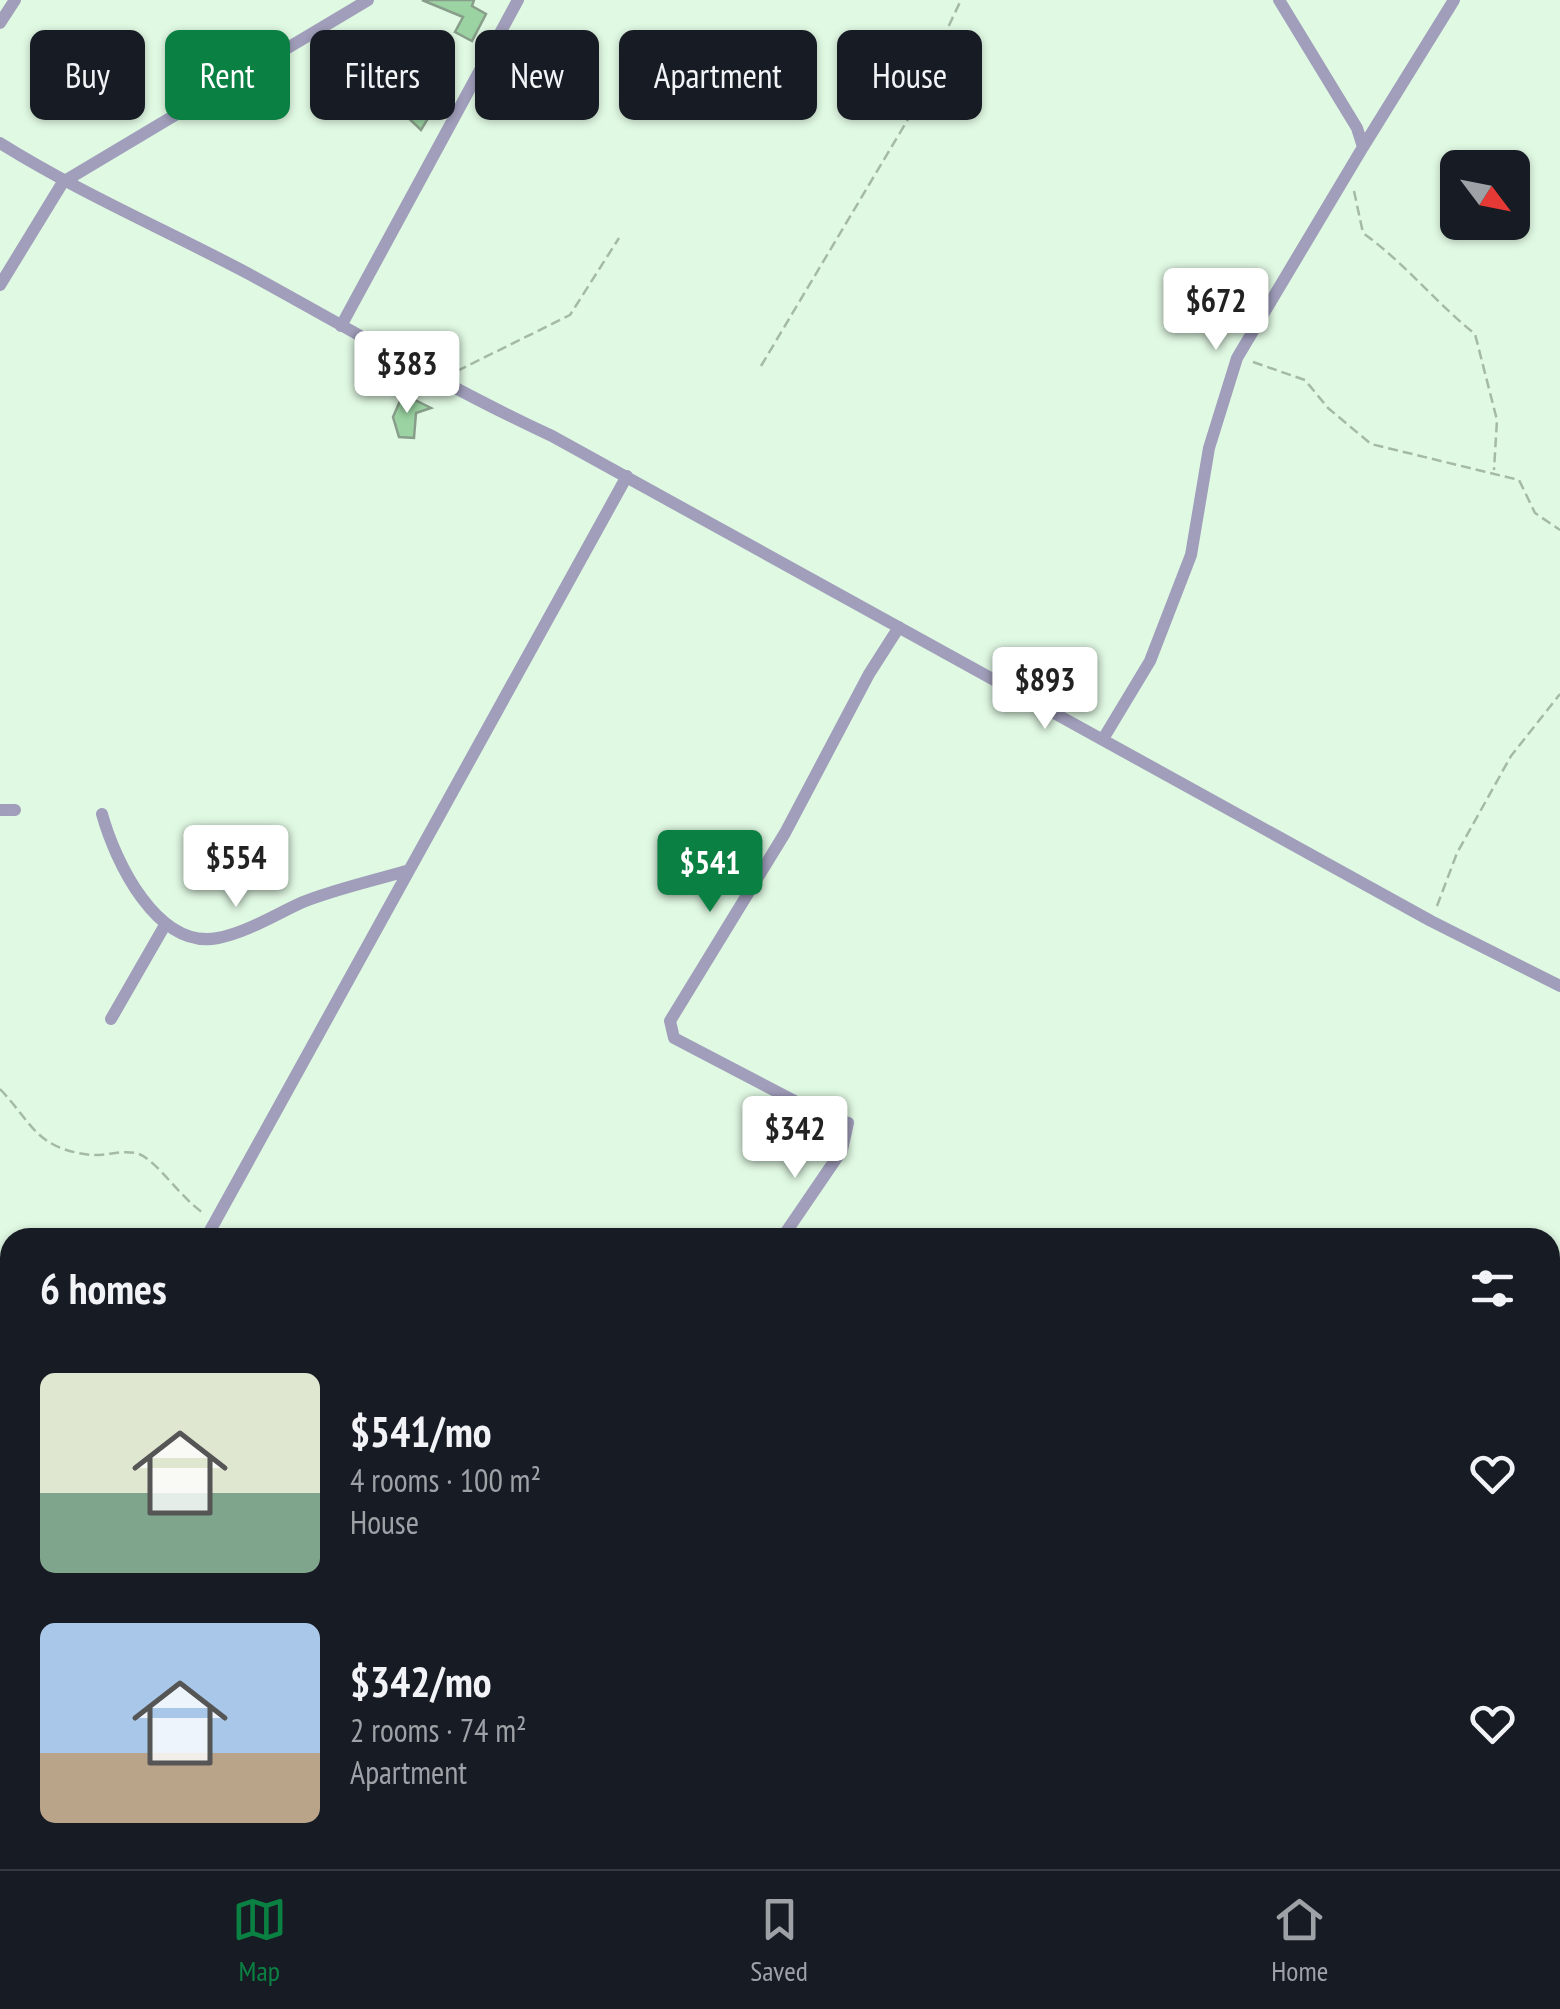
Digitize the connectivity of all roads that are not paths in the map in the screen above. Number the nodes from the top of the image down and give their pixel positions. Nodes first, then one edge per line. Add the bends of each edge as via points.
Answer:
1 (15, 0) edge
2 (368, 0) edge
3 (518, 0) edge
4 (1279, 0) edge
5 (1454, 0) edge
6 (0, 23) edge
7 (0, 143) edge
8 (1363, 147) junction
9 (63, 182) junction
10 (0, 285) edge
11 (341, 326) junction
12 (627, 476) junction
13 (899, 627) junction
14 (1103, 739) junction
15 (0, 810) edge
16 (15, 810) dead end
17 (102, 814) dead end
18 (406, 871) junction
19 (165, 925) junction
20 (1560, 986) edge
21 (112, 1019) dead end
22 (211, 1228) edge
23 (789, 1228) edge

1 - 6 street
2 - 9 street
3 - 11 street
4 - 8 street
5 - 8 street
7 - 9 street
8 - 14 street via 1237,358 1209,448 1191,555 1150,661
9 - 10 street
9 - 11 street
11 - 12 street
12 - 13 street
12 - 18 street
13 - 14 street
13 - 23 street via 670,1022 674,1038 848,1123 842,1150
14 - 20 street
15 - 16 street
17 - 19 street via 110,845
18 - 19 street via 216,939
18 - 22 street
19 - 21 street

